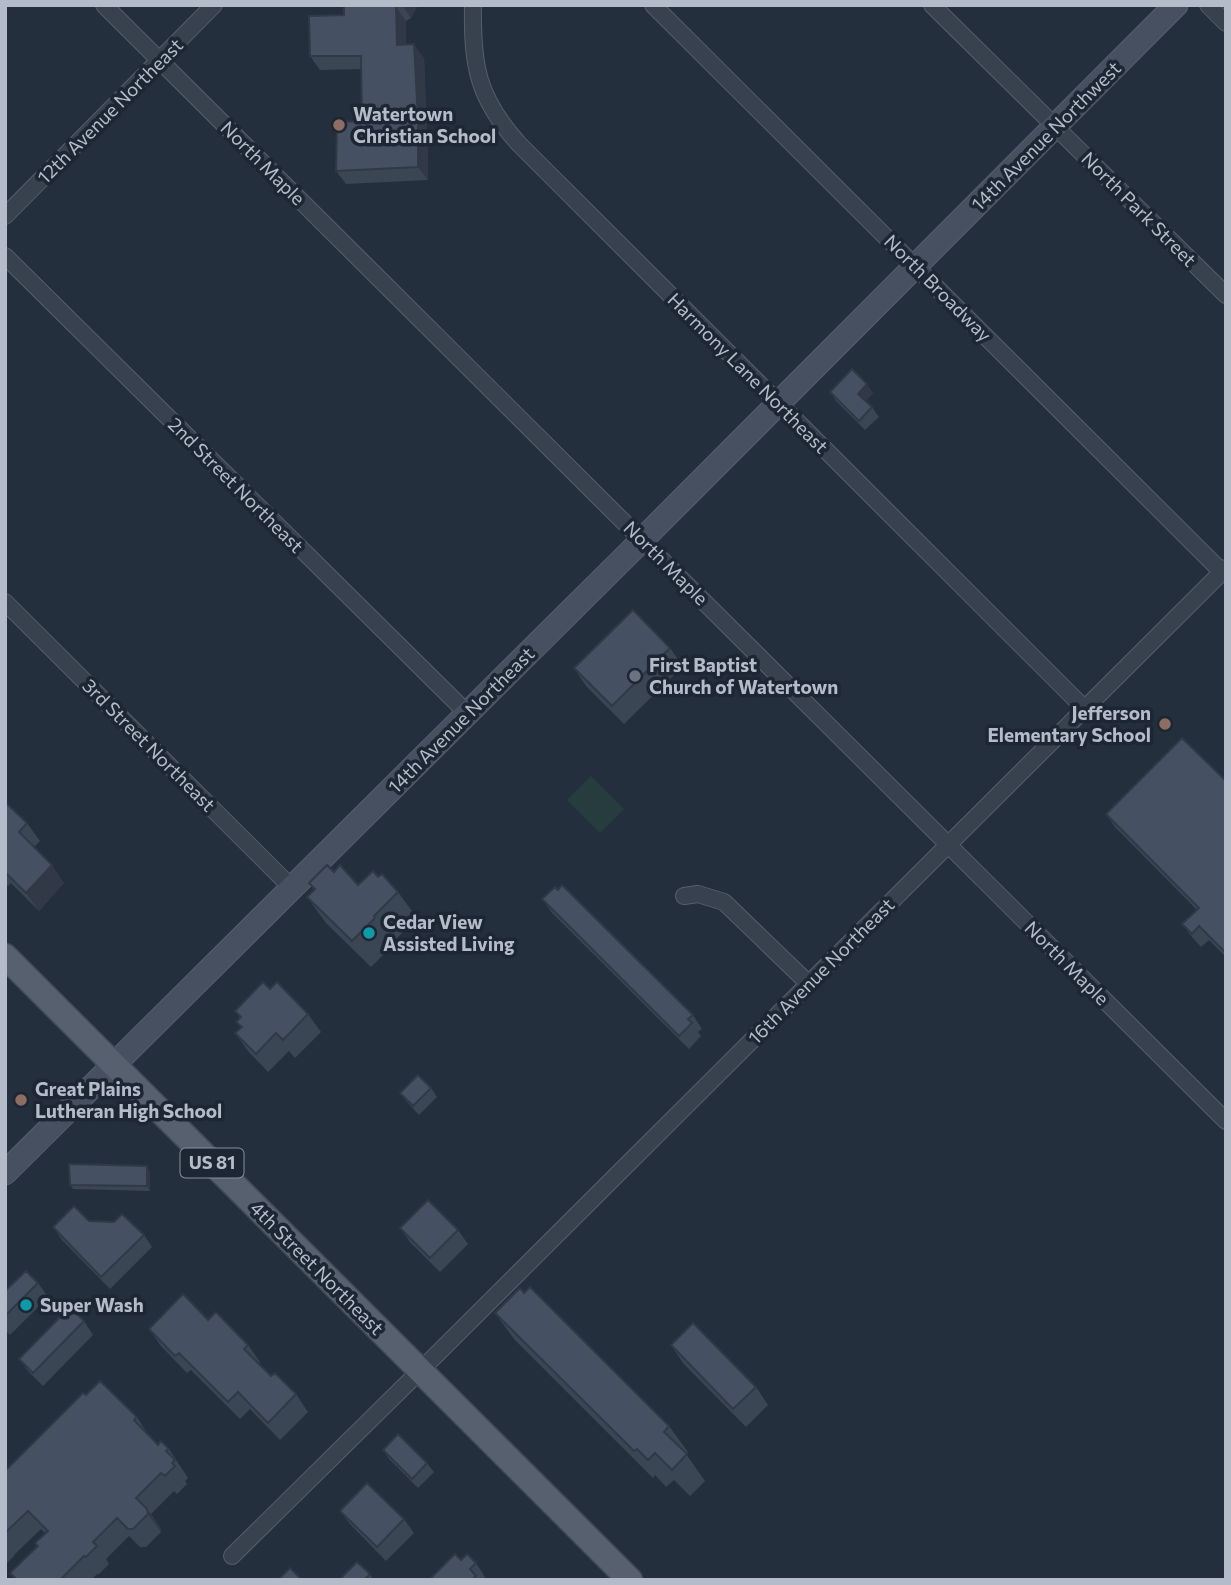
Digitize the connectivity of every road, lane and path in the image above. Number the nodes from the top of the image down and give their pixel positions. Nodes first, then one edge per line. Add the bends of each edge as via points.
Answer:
1 (104, 5) edge
2 (214, 5) edge
3 (473, 5) edge
4 (653, 5) edge
5 (932, 5) edge
6 (1176, 5) edge
7 (1208, 5) edge
8 (1226, 23) edge
9 (159, 60) junction
10 (1055, 126) junction
11 (5, 216) edge
12 (5, 256) edge
13 (916, 266) junction
14 (1226, 295) edge
15 (778, 404) junction
16 (643, 540) junction
17 (1224, 570) edge
18 (5, 602) edge
19 (1084, 709) junction
20 (467, 713) junction
21 (948, 845) junction
22 (293, 889) junction
23 (684, 896) dead end
24 (5, 956) edge
25 (808, 983) junction
26 (114, 1065) junction
27 (1226, 1121) edge
28 (5, 1173) edge
29 (420, 1371) junction
30 (232, 1556) dead end
31 (630, 1580) edge

1 - 9 street, North Maple
2 - 9 street, 12th Avenue Northeast
3 - 15 street, Harmony Lane Northeast via 480,84 503,126
4 - 13 street, North Broadway
5 - 10 street, North Park Street
6 - 10 main road, 14th Avenue Northwest
7 - 8 street
9 - 11 street, 12th Avenue Northeast
9 - 16 street, North Maple
10 - 13 main road, 14th Avenue Northwest
10 - 14 street, North Park Street
12 - 20 street, 2nd Street Northeast
13 - 15 main road, 14th Avenue Northeast
13 - 17 street, North Broadway
15 - 16 main road, 14th Avenue Northeast
15 - 19 street, Harmony Lane Northeast
16 - 20 main road, 14th Avenue Northeast
16 - 21 street, North Maple
17 - 19 street, 16th Avenue Northeast
18 - 22 street, 3rd Street Northeast
19 - 21 street, 16th Avenue Northeast
20 - 22 main road, 14th Avenue Northeast
21 - 25 street, 16th Avenue Northeast
21 - 27 street, North Maple
22 - 26 main road, 14th Avenue Northeast
23 - 25 street via 698,894 724,902
24 - 26 main road, 4th Street Northeast / US 81
25 - 29 street, 16th Avenue Northeast
26 - 28 main road, 14th Avenue Northeast
26 - 29 main road, 4th Street Northeast / US 81
29 - 30 street, 16th Avenue Northeast
29 - 31 main road, 4th Street Northeast / US 81

